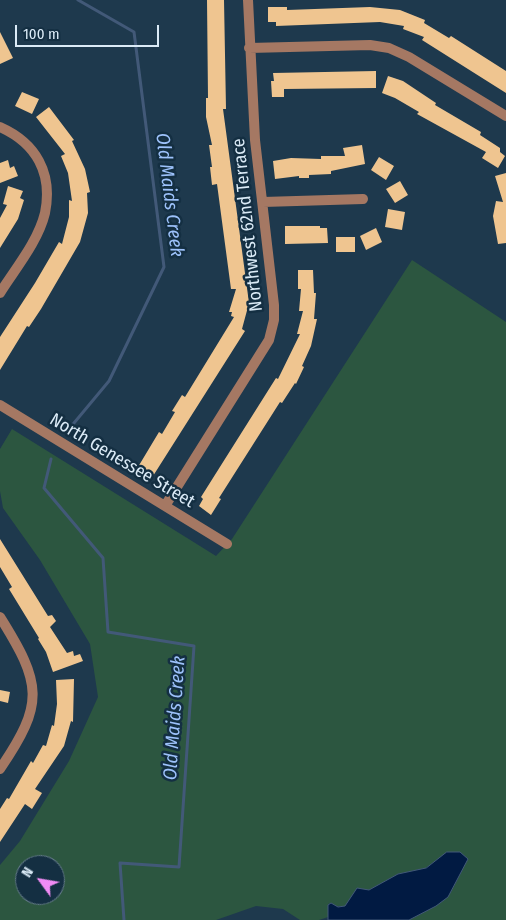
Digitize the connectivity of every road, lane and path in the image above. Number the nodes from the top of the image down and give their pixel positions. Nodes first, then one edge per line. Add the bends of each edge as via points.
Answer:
1 (248, 0) edge
2 (249, 48) junction
3 (506, 116) edge
4 (0, 127) edge
5 (363, 199) dead end
6 (263, 202) junction
7 (0, 293) edge
8 (0, 405) edge
9 (165, 506) junction
10 (227, 544) dead end
11 (0, 617) edge
12 (0, 770) edge

1 - 2 street, Northwest 62nd Terrace
2 - 3 street via 370,45 389,48
2 - 6 street, Northwest 62nd Terrace
4 - 7 street via 29,145 42,166 47,191 44,214 35,237
5 - 6 street
6 - 9 street, Northwest 62nd Terrace via 274,304 269,340
8 - 9 street, North Genessee Street
9 - 10 street, North Genessee Street
11 - 12 street via 21,650 32,679 33,699 29,720

